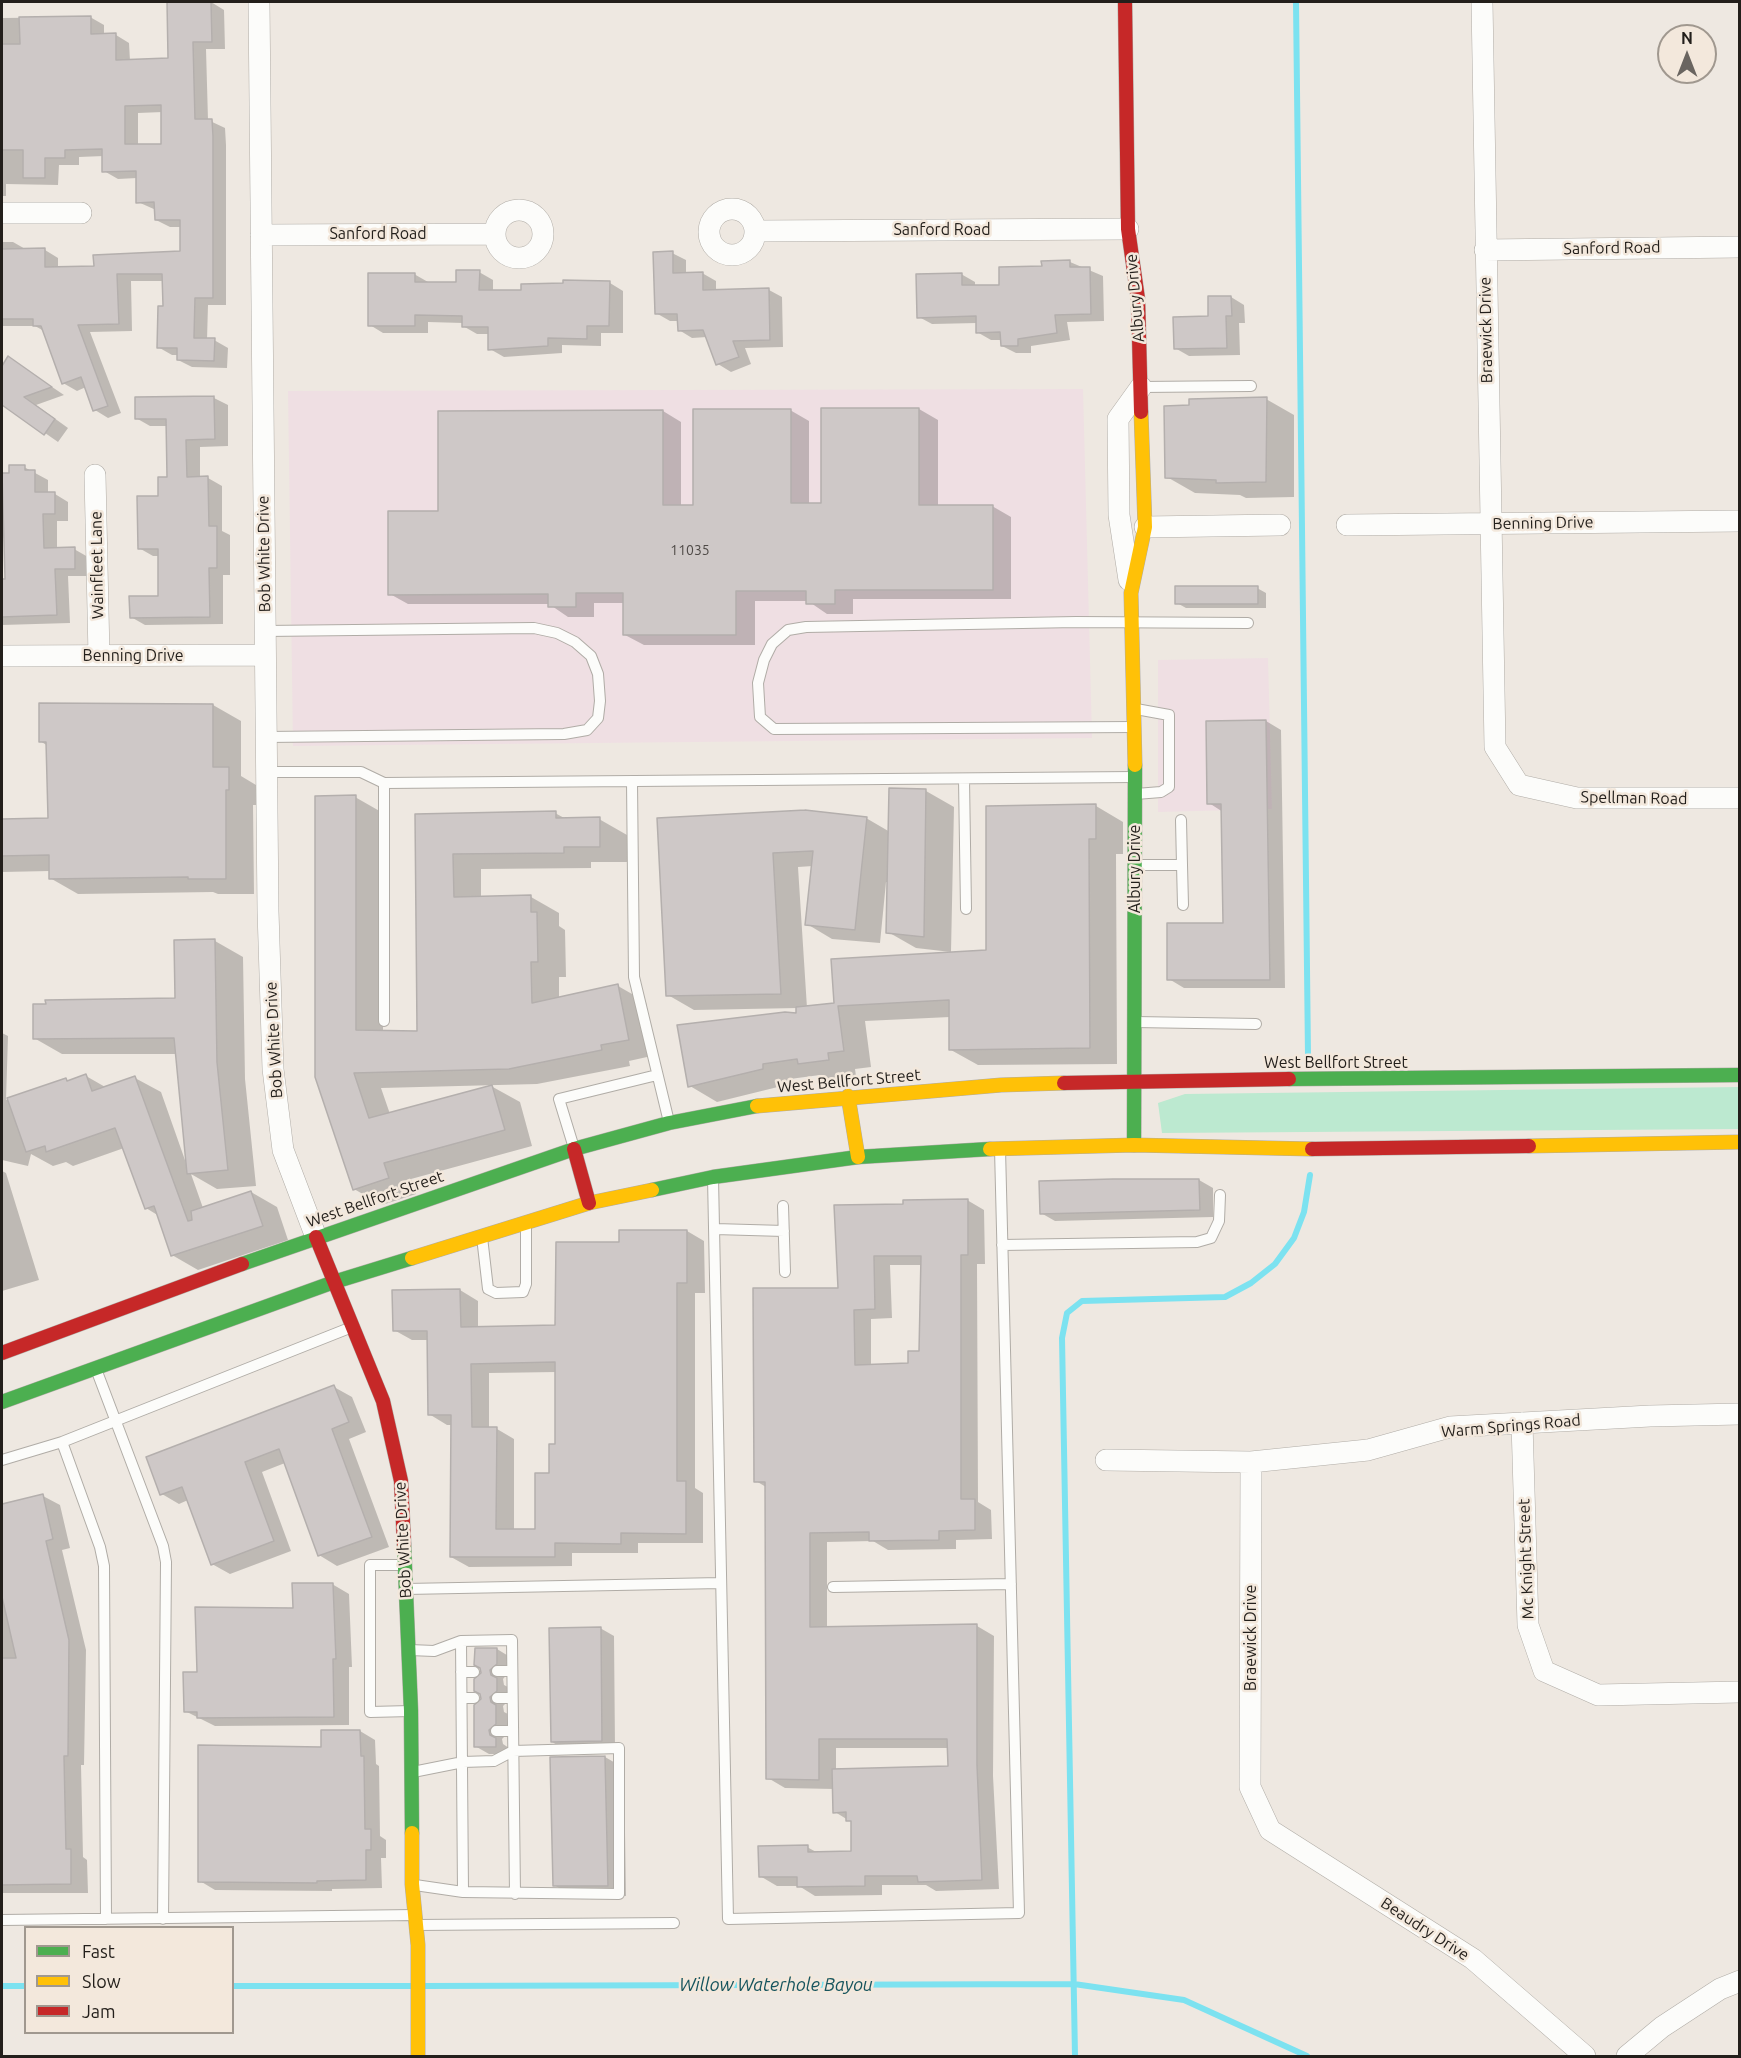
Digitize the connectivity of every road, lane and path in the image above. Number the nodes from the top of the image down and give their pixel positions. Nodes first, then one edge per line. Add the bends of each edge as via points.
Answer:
1 (259, 2) edge
2 (1125, 2) edge
3 (1482, 2) edge
4 (2, 213) edge
5 (81, 213) dead end
6 (1128, 229) junction
7 (755, 231) dead end
8 (494, 234) dead end
9 (261, 235) junction
10 (1740, 247) edge
11 (1485, 250) junction
12 (1251, 386) dead end
13 (1141, 387) junction
14 (95, 475) dead end
15 (1740, 521) edge
16 (1489, 524) junction
17 (1280, 525) dead end
18 (1347, 525) dead end
19 (1145, 527) junction
20 (1131, 593) junction
21 (1131, 622) junction
22 (1248, 623) dead end
23 (265, 632) junction
24 (265, 655) junction
25 (2, 656) edge
26 (99, 656) junction
27 (1492, 659) joint
28 (1136, 709) junction
29 (1136, 727) junction
30 (266, 737) junction
31 (266, 772) junction
32 (1135, 777) junction
33 (963, 779) junction
34 (632, 782) junction
35 (384, 783) junction
36 (1135, 794) junction
37 (1740, 798) edge
38 (1181, 820) dead end
39 (1135, 865) junction
40 (1182, 865) junction
41 (1183, 905) dead end
42 (966, 909) dead end
43 (384, 1021) dead end
44 (1135, 1022) junction
45 (1256, 1024) dead end
46 (657, 1075) junction
47 (1740, 1075) edge
48 (1134, 1080) junction
49 (848, 1096) junction
50 (669, 1123) junction
51 (1740, 1142) edge
52 (1134, 1146) junction
53 (1000, 1148) junction
54 (574, 1149) junction
55 (858, 1157) junction
56 (713, 1177) junction
57 (1220, 1195) dead end
58 (590, 1203) junction
59 (783, 1206) dead end
60 (526, 1223) junction
61 (715, 1229) junction
62 (784, 1231) junction
63 (482, 1236) junction
64 (316, 1237) junction
65 (1002, 1245) junction
66 (785, 1272) dead end
67 (334, 1282) junction
68 (352, 1327) junction
69 (2, 1353) edge
70 (96, 1368) junction
71 (2, 1402) edge
72 (1740, 1414) edge
73 (117, 1420) junction
74 (1522, 1423) junction
75 (62, 1442) junction
76 (2, 1460) edge
77 (1106, 1460) dead end
78 (1251, 1462) junction
79 (405, 1565) junction
80 (721, 1583) junction
81 (1011, 1584) junction
82 (833, 1587) dead end
83 (406, 1589) junction
84 (461, 1641) junction
85 (407, 1650) junction
86 (497, 1671) dead end
87 (512, 1671) junction
88 (461, 1672) junction
89 (474, 1672) dead end
90 (1740, 1692) edge
91 (462, 1698) junction
92 (474, 1698) dead end
93 (496, 1698) dead end
94 (513, 1698) junction
95 (411, 1711) junction
96 (496, 1731) dead end
97 (513, 1731) junction
98 (513, 1751) junction
99 (463, 1762) junction
100 (412, 1772) junction
101 (1261, 1811) joint
102 (412, 1884) junction
103 (463, 1892) junction
104 (515, 1894) junction
105 (106, 1919) junction
106 (163, 1919) junction
107 (2, 1920) edge
108 (416, 1920) junction
109 (674, 1923) dead end
110 (1740, 1981) edge
111 (418, 2056) edge
112 (1585, 2056) edge
113 (1627, 2056) edge

1 - 9 street, Bob White Drive
2 - 6 main road, Albury Drive
3 - 11 street, Braewick Drive
4 - 5 street
6 - 7 street, Sanford Road
6 - 13 main road, Albury Drive via 1138,299
8 - 9 street, Sanford Road
9 - 23 street, Bob White Drive
10 - 11 street, Sanford Road
11 - 16 street, Braewick Drive
12 - 13 lane
13 - 19 main road, Albury Drive
13 - 20 street, Albury Drive via 1118,419 1119,515
14 - 26 street, Wainfleet Lane
15 - 16 street, Benning Drive
16 - 18 street, Benning Drive
16 - 27 street, Braewick Drive
17 - 19 street
19 - 20 main road, Albury Drive
20 - 21 main road, Albury Drive
21 - 22 lane
21 - 28 main road, Albury Drive
21 - 29 lane via 826,624 788,630 772,644 764,660 758,701 760,717 774,729
23 - 24 street, Bob White Drive
23 - 30 lane via 534,628 557,633 591,656 598,674 600,701 598,718 586,730 564,734
24 - 26 street, Benning Drive
24 - 30 street, Bob White Drive
25 - 26 street, Benning Drive
27 - 37 street, Spellman Road via 1495,747 1519,785 1577,798
28 - 29 main road, Albury Drive
28 - 36 lane via 1169,715 1169,787 1161,792
29 - 32 main road, Albury Drive
30 - 31 street, Bob White Drive
31 - 35 lane via 361,772
31 - 64 street, Bob White Drive via 273,1069 283,1150
32 - 33 lane
32 - 36 main road, Albury Drive
33 - 34 lane
33 - 42 lane
34 - 35 lane
34 - 46 lane via 634,977
35 - 43 lane
36 - 39 main road, Albury Drive
38 - 40 lane
39 - 40 lane
39 - 44 main road, Albury Drive
40 - 41 lane
44 - 45 lane
44 - 48 main road, Albury Drive
46 - 50 lane
46 - 54 lane via 559,1099
47 - 48 main road, West Bellfort Street
48 - 49 main road, West Bellfort Street
48 - 52 main road, Albury Drive
49 - 50 main road, West Bellfort Street via 769,1104
49 - 55 main road
50 - 54 main road, West Bellfort Street
51 - 52 main road via 1336,1149
52 - 53 main road
53 - 55 main road
53 - 65 lane
54 - 58 main road
54 - 64 main road, West Bellfort Street
55 - 56 main road
56 - 58 main road
56 - 61 lane
57 - 65 lane via 1219,1221 1211,1238 1197,1242
58 - 60 main road
59 - 62 lane
60 - 63 main road
60 - 63 lane via 523,1292 488,1290
61 - 62 lane
61 - 80 lane
62 - 66 lane
63 - 67 main road
64 - 67 main road, Bob White Drive
64 - 69 main road, West Bellfort Street
65 - 81 lane
67 - 68 main road, Bob White Drive
67 - 70 main road
68 - 73 lane
68 - 79 main road, Bob White Drive via 383,1401 393,1438 403,1500
70 - 71 main road
70 - 73 lane
72 - 74 street, Warm Springs Road
73 - 75 lane
73 - 106 lane via 166,1562
74 - 78 street, Warm Springs Road via 1450,1427 1368,1450
74 - 90 street, Mc Knight Street via 1528,1625 1544,1671 1598,1695
75 - 76 lane
75 - 105 lane via 104,1566
77 - 78 street, Warm Springs Road
78 - 101 street, Braewick Drive via 1250,1787
79 - 83 main road, Bob White Drive
79 - 95 lane via 370,1565 370,1712
80 - 81 lane via 728,1919 1019,1913
80 - 83 lane
81 - 82 lane
83 - 85 main road, Bob White Drive
84 - 85 lane via 434,1651
84 - 87 lane via 512,1640
84 - 88 lane
85 - 95 main road, Bob White Drive
86 - 87 lane
87 - 94 lane
88 - 89 lane
88 - 91 lane
91 - 92 lane
91 - 99 lane via 468,1732
93 - 94 lane
94 - 97 lane
95 - 100 main road, Bob White Drive
96 - 97 lane
97 - 98 lane
98 - 99 lane via 495,1761
98 - 104 lane
98 - 104 lane via 619,1748 619,1894
99 - 100 lane
99 - 103 lane
100 - 102 main road, Bob White Drive
101 - 112 street, Beaudry Drive via 1270,1830 1473,1959
102 - 103 lane
102 - 108 main road, Bob White Drive
103 - 104 lane
105 - 106 lane
105 - 107 lane
106 - 108 lane
108 - 109 lane
108 - 111 main road, Bob White Drive
110 - 113 street via 1720,1989 1662,2027

